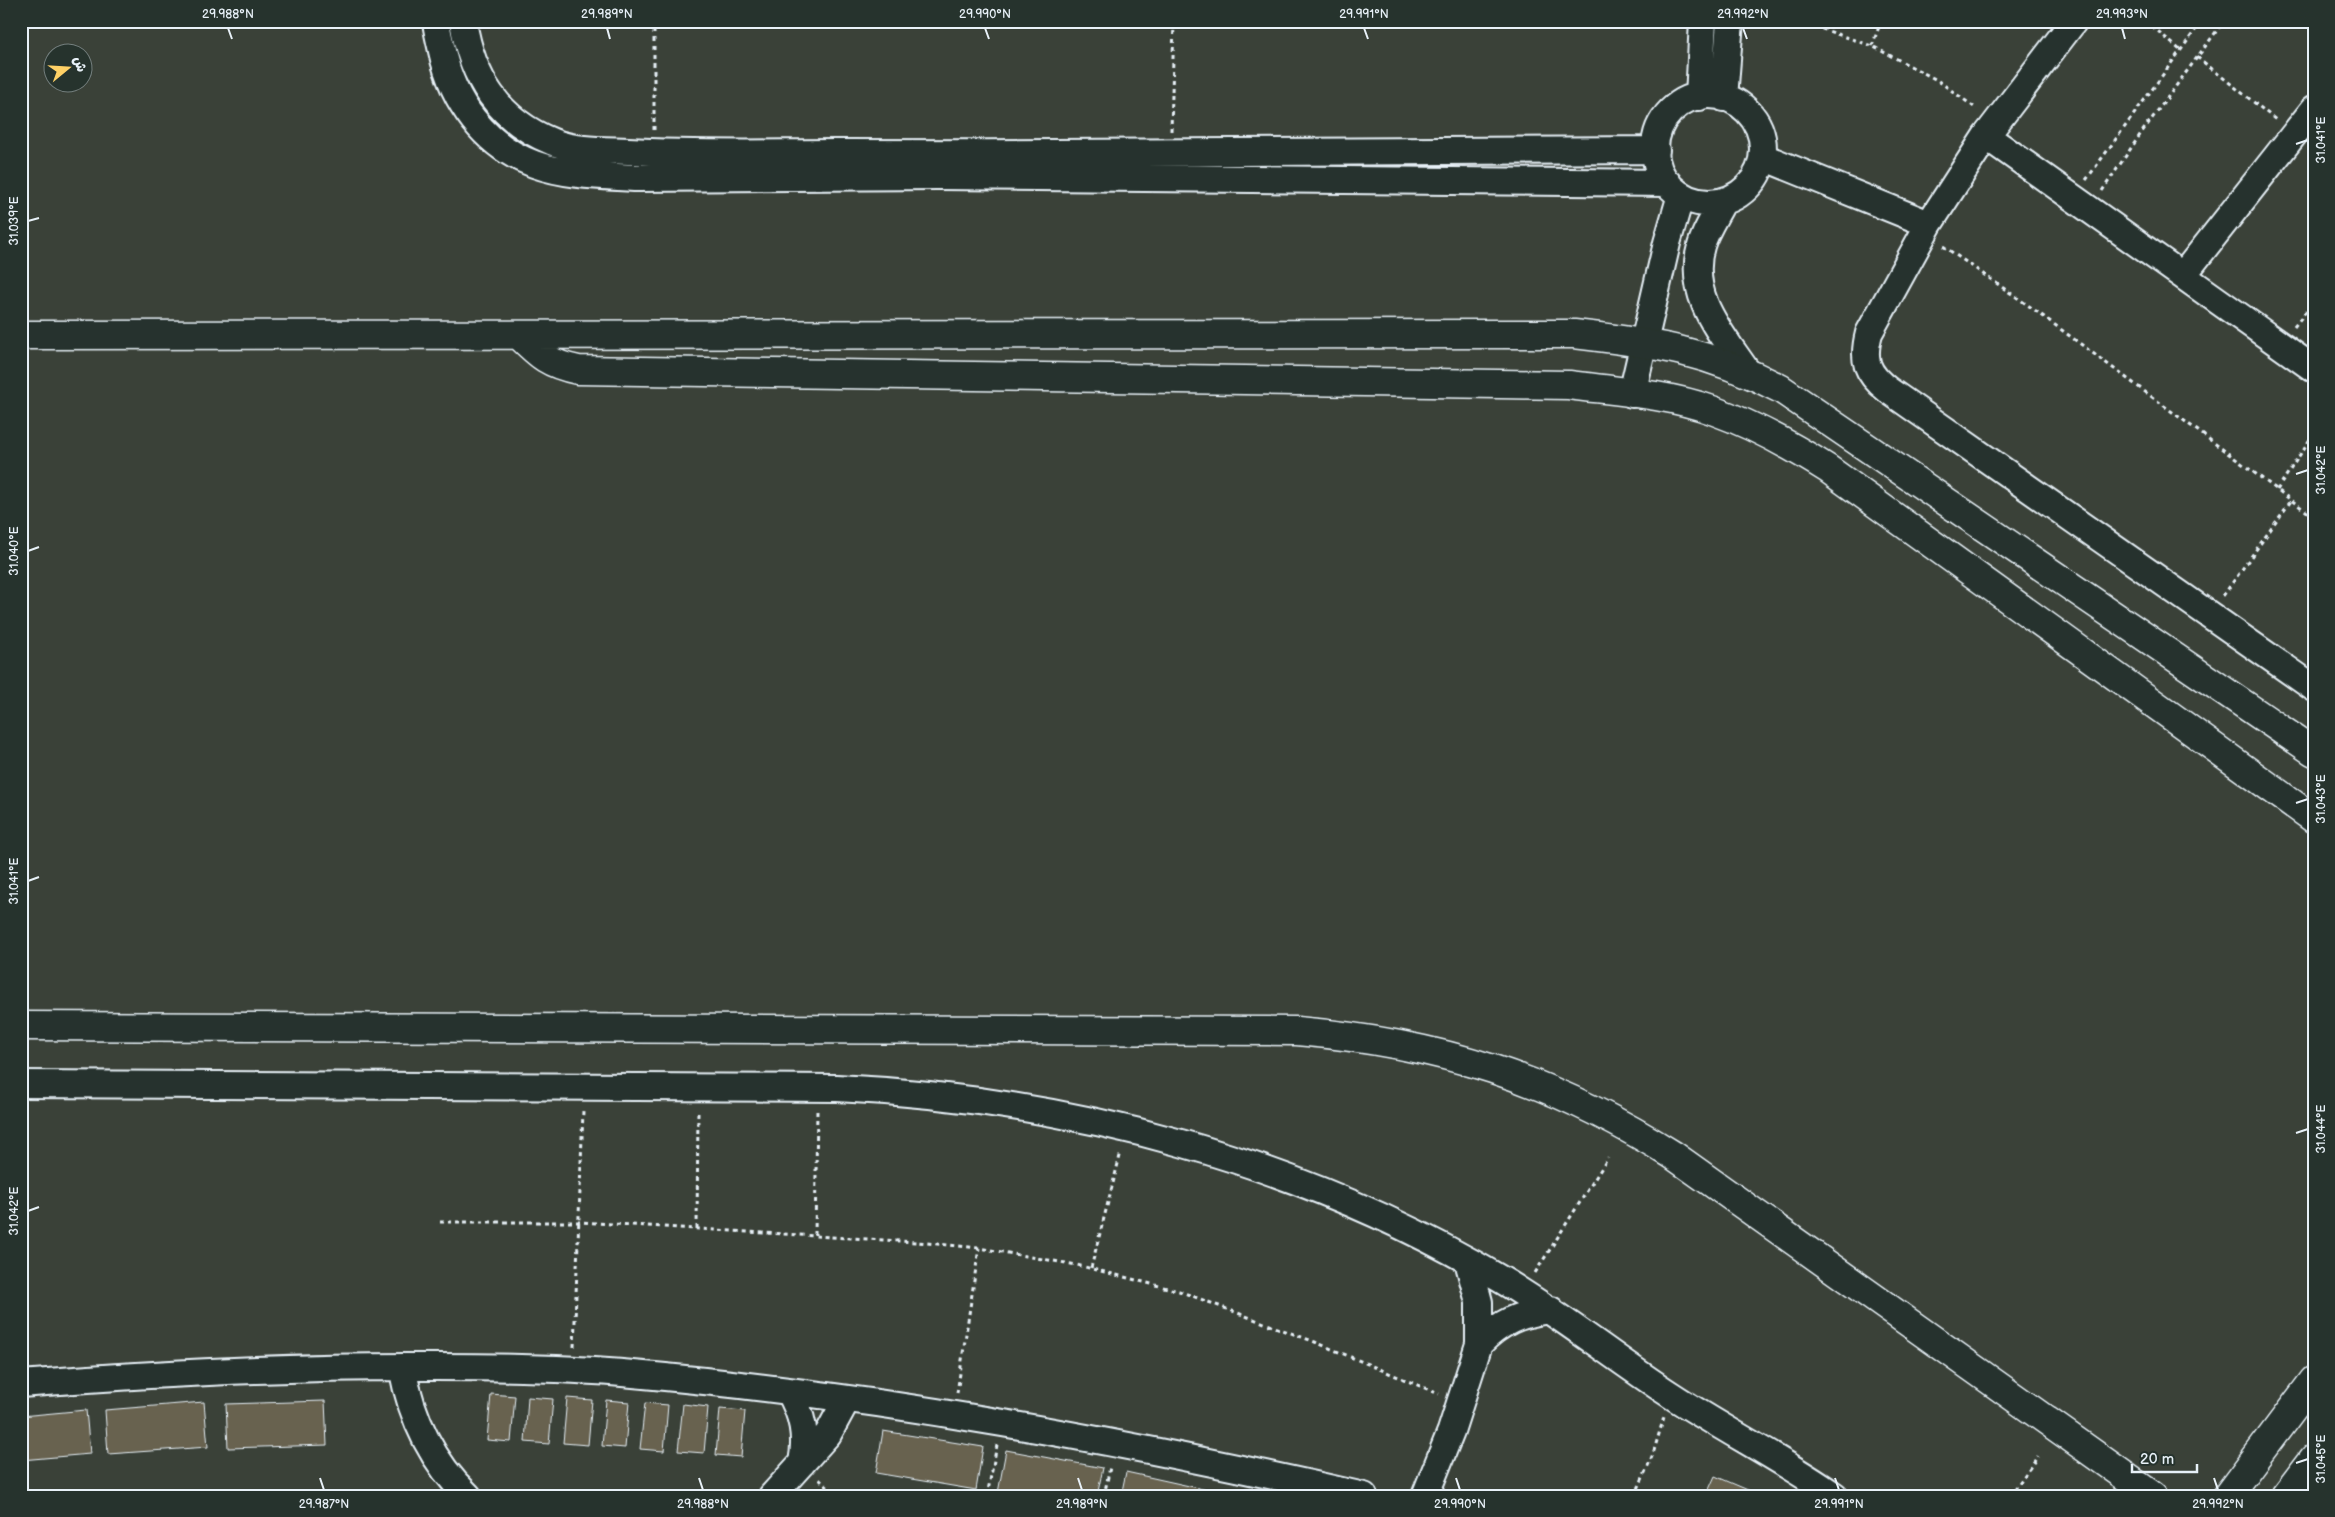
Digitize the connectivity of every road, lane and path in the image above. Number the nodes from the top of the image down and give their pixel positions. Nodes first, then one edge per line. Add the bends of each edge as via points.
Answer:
1 (436, 21) edge
2 (463, 21) edge
3 (654, 21) edge
4 (1174, 21) edge
5 (1703, 21) edge
6 (1730, 21) edge
7 (1799, 21) edge
8 (1881, 21) edge
9 (2074, 21) edge
10 (2146, 21) edge
11 (2202, 21) edge
12 (2224, 21) edge
13 (1872, 46) junction
14 (2180, 50) junction
15 (2197, 57) junction
16 (1699, 96) junction
17 (1724, 98) junction
18 (2314, 109) edge
19 (1991, 129) junction
20 (2293, 134) junction
21 (1656, 150) junction
22 (654, 153) junction
23 (1171, 153) junction
24 (1230, 153) junction
25 (1762, 157) junction
26 (938, 165) junction
27 (1229, 179) junction
28 (1674, 189) junction
29 (1724, 201) junction
30 (2082, 203) junction
31 (1926, 229) junction
32 (2182, 275) junction
33 (2314, 301) edge
34 (519, 335) junction
35 (21, 336) edge
36 (1644, 342) junction
37 (2280, 345) junction
38 (2314, 369) edge
39 (1746, 370) junction
40 (1632, 394) junction
41 (2314, 433) edge
42 (2277, 490) junction
43 (2291, 501) junction
44 (2314, 518) edge
45 (2210, 615) junction
46 (2314, 688) edge
47 (2314, 752) edge
48 (2314, 819) edge
49 (21, 1026) edge
50 (21, 1084) edge
51 (583, 1088) junction
52 (698, 1088) junction
53 (817, 1089) junction
54 (1127, 1128) junction
55 (1608, 1158) dead end
56 (440, 1222) dead end
57 (580, 1222) junction
58 (697, 1229) junction
59 (815, 1235) junction
60 (978, 1248) junction
61 (1468, 1261) junction
62 (1091, 1268) junction
63 (1522, 1292) junction
64 (1551, 1310) junction
65 (1478, 1344) junction
66 (402, 1367) junction
67 (573, 1370) junction
68 (2314, 1380) edge
69 (21, 1384) edge
70 (789, 1391) junction
71 (1670, 1395) junction
72 (847, 1399) junction
73 (1460, 1402) junction
74 (954, 1415) junction
75 (1002, 1422) junction
76 (1115, 1443) junction
77 (2038, 1456) dead end
78 (2314, 1458) edge
79 (802, 1464) junction
80 (1827, 1493) edge
81 (1424, 1495) edge
82 (2229, 1495) edge
83 (468, 1496) edge
84 (772, 1496) edge
85 (987, 1496) edge
86 (1104, 1496) edge
87 (1364, 1496) edge
88 (1634, 1496) edge
89 (2010, 1496) edge
90 (2153, 1496) edge
91 (2286, 1496) edge

1 - 26 street via 446,72 460,102 486,134 505,149 534,164 576,173 636,178
2 - 22 street via 468,51 478,76 492,98 531,132 555,143 580,149
3 - 22 path
4 - 23 path
5 - 16 street
6 - 17 street
7 - 13 path
8 - 13 path
9 - 19 street
10 - 14 path
11 - 14 path
12 - 15 path
13 - 19 path via 1937,80
14 - 30 path
15 - 20 path
15 - 30 path via 2142,132
16 - 17 street
16 - 21 street via 1687,100 1668,116 1661,126
17 - 25 street via 1736,102 1754,120 1763,144
18 - 20 street
19 - 30 street
19 - 31 street
20 - 32 street
21 - 24 street
21 - 28 street via 1661,173
22 - 26 street
23 - 24 street
23 - 26 street
24 - 27 street
25 - 29 street via 1757,175 1746,190
25 - 31 street
26 - 27 street
27 - 28 street
28 - 29 street via 1702,203
28 - 36 street via 1667,242
29 - 39 street via 1701,245 1697,278 1707,312
30 - 32 street
31 - 42 path
31 - 45 street via 1868,333 1867,365 1875,380
32 - 37 street
33 - 37 path
34 - 35 street
34 - 36 street via 1574,334
34 - 40 street via 539,355 558,366 578,370 1569,384
36 - 39 street via 1701,354
36 - 40 street
37 - 38 street
39 - 47 street via 1781,389
40 - 48 street via 1670,399 1712,410 1786,443 1828,469
41 - 42 path
42 - 43 path
43 - 44 path
43 - 45 path
45 - 46 street
49 - 90 street via 1297,1031 1383,1040 1426,1049 1552,1090 1634,1131 1673,1155
50 - 51 street
51 - 52 street
51 - 57 path
52 - 53 street
52 - 58 path
53 - 54 street via 907,1092 974,1099
53 - 59 path
54 - 61 street via 1283,1176 1395,1224
54 - 62 path
55 - 63 path
56 - 57 path
57 - 58 path
57 - 67 path
58 - 59 path
59 - 60 path
60 - 62 path
60 - 74 path
61 - 63 street
61 - 65 street via 1479,1302
62 - 73 path via 1179,1291 1229,1309
63 - 64 street
64 - 65 street via 1511,1319
64 - 71 street
65 - 73 street
66 - 67 street
66 - 69 street via 243,1370
66 - 83 street via 406,1390 422,1433 447,1473
67 - 70 street
68 - 82 street
70 - 72 street
70 - 79 street via 803,1426
71 - 80 street
71 - 88 path via 1654,1454
72 - 74 street
72 - 79 street via 828,1434
73 - 81 street
74 - 75 street
75 - 76 street
75 - 85 path
76 - 86 path
76 - 87 street
77 - 89 path
78 - 91 street
79 - 84 street

